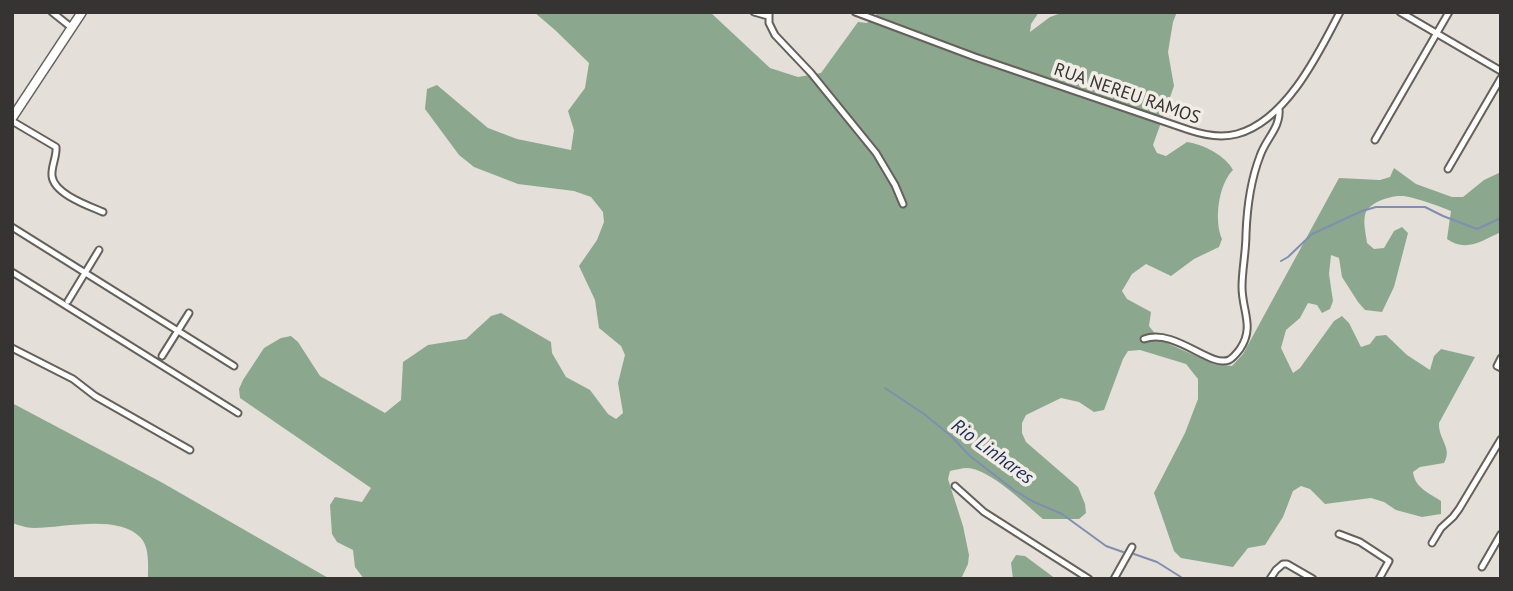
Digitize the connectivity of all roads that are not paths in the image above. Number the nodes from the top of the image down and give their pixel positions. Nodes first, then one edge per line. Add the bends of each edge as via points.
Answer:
1 (52, 12) edge
2 (82, 12) edge
3 (754, 12) edge
4 (855, 12) edge
5 (1340, 12) edge
6 (1400, 12) edge
7 (1449, 12) edge
8 (769, 14) edge
9 (72, 28) junction
10 (1436, 34) junction
11 (1501, 72) edge
12 (1501, 78) edge
13 (1279, 108) junction
14 (12, 119) edge
15 (1375, 141) dead end
16 (1448, 169) dead end
17 (903, 204) dead end
18 (103, 212) dead end
19 (12, 227) edge
20 (99, 250) dead end
21 (12, 272) edge
22 (85, 273) junction
23 (68, 301) dead end
24 (189, 313) dead end
25 (178, 331) junction
26 (1144, 339) dead end
27 (12, 348) edge
28 (162, 356) dead end
29 (1501, 358) edge
30 (234, 366) dead end
31 (1499, 367) edge
32 (238, 413) dead end
33 (1501, 439) edge
34 (190, 450) dead end
35 (955, 486) dead end
36 (1339, 534) dead end
37 (1501, 534) edge
38 (1432, 544) dead end
39 (1132, 547) dead end
40 (1482, 567) dead end
41 (1089, 579) edge
42 (1114, 579) edge
43 (1270, 579) edge
44 (1313, 579) edge
45 (1378, 579) edge

1 - 9 street
2 - 9 main road
3 - 8 street
4 - 13 street, RUA NEREU RAMOS via 1203,135 1244,132
5 - 13 street, RUA NEREU RAMOS via 1316,58
6 - 10 street
7 - 10 street
8 - 17 street via 775,35 876,153
9 - 14 main road
10 - 11 street
10 - 15 street
12 - 16 street
13 - 26 street via 1278,125 1261,154 1249,196 1242,284 1245,340 1224,362 1166,337
14 - 18 street via 55,147 52,175 58,187
19 - 22 street
20 - 22 street
21 - 32 street
22 - 23 street
22 - 25 street
24 - 25 street
25 - 28 street
25 - 30 street
27 - 34 street
29 - 31 street
33 - 38 street via 1460,509
35 - 41 street via 984,512
36 - 45 street via 1389,561
37 - 40 street
39 - 42 street
43 - 44 street via 1287,564

